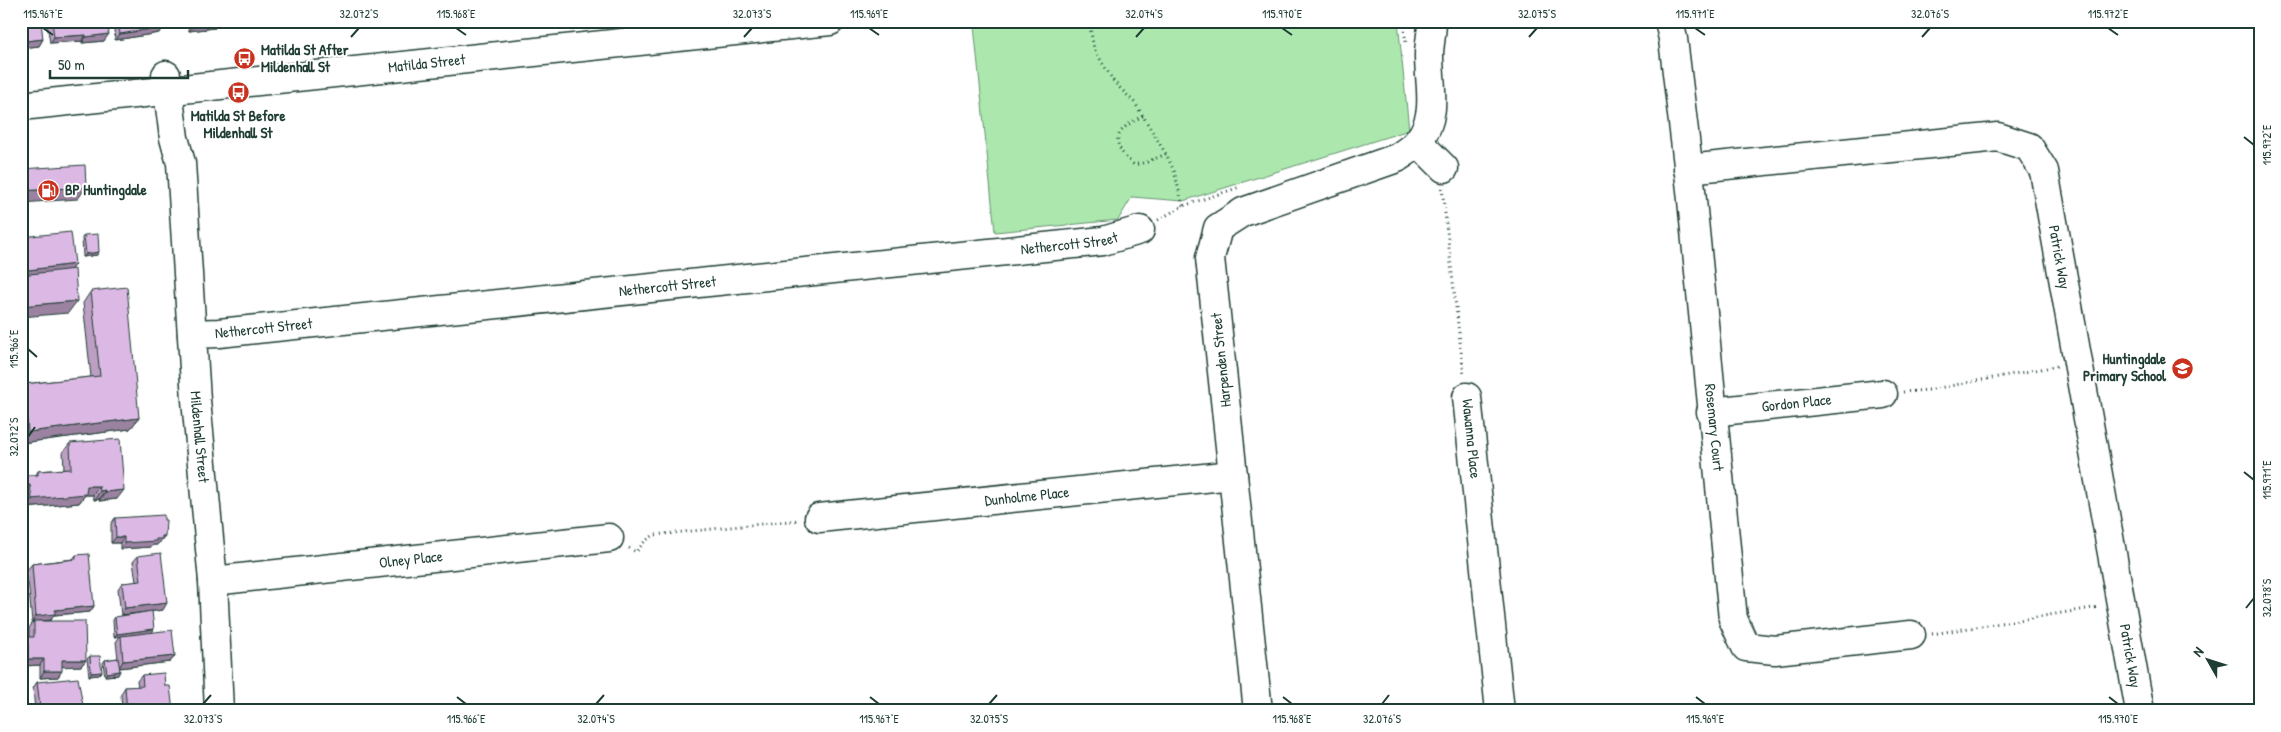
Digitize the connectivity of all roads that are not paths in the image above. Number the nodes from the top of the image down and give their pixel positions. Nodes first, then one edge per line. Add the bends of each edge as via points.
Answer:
1 (667, 21) edge
2 (830, 21) edge
3 (1418, 21) edge
4 (1432, 21) edge
5 (720, 27) edge
6 (1671, 27) edge
7 (1418, 50) junction
8 (175, 83) junction
9 (21, 88) edge
10 (21, 106) edge
11 (1418, 142) junction
12 (1444, 168) road end
13 (1688, 170) junction
14 (1140, 230) road end
15 (192, 334) junction
16 (1883, 394) road end
17 (1467, 397) road end
18 (1711, 412) junction
19 (1233, 475) junction
20 (819, 518) road end
21 (609, 538) road end
22 (213, 581) junction
23 (1911, 635) road end
24 (219, 711) edge
25 (1258, 711) edge
26 (1500, 711) edge
27 (2140, 711) edge

1 - 8 street, Matilda Street
2 - 5 street, Matilda Street
3 - 7 street, Harpenden Street via 1422,40
4 - 7 street, Harpenden Street via 1433,38
5 - 8 street, Matilda Street
6 - 13 street, Rosemary Court
7 - 11 street, Harpenden Street via 1433,95 1429,121
8 - 9 street, Matilda Street
8 - 10 street, Matilda Street
8 - 15 street, Mildenhall Street via 188,123 181,163
11 - 12 street
11 - 19 street, Harpenden Street via 1397,158 1243,212 1218,228 1210,258
13 - 18 street, Rosemary Court
13 - 27 street, Patrick Way via 1998,137 2029,147 2044,171
14 - 15 street, Nethercott Street via 1103,241
15 - 22 street, Mildenhall Street
16 - 18 street, Gordon Place
17 - 26 street, Wawanna Place
18 - 23 street, Rosemary Court via 1733,619 1746,647 1775,650
19 - 20 street, Dunholme Place
19 - 25 street, Harpenden Street
21 - 22 street, Olney Place
22 - 24 street, Mildenhall Street

